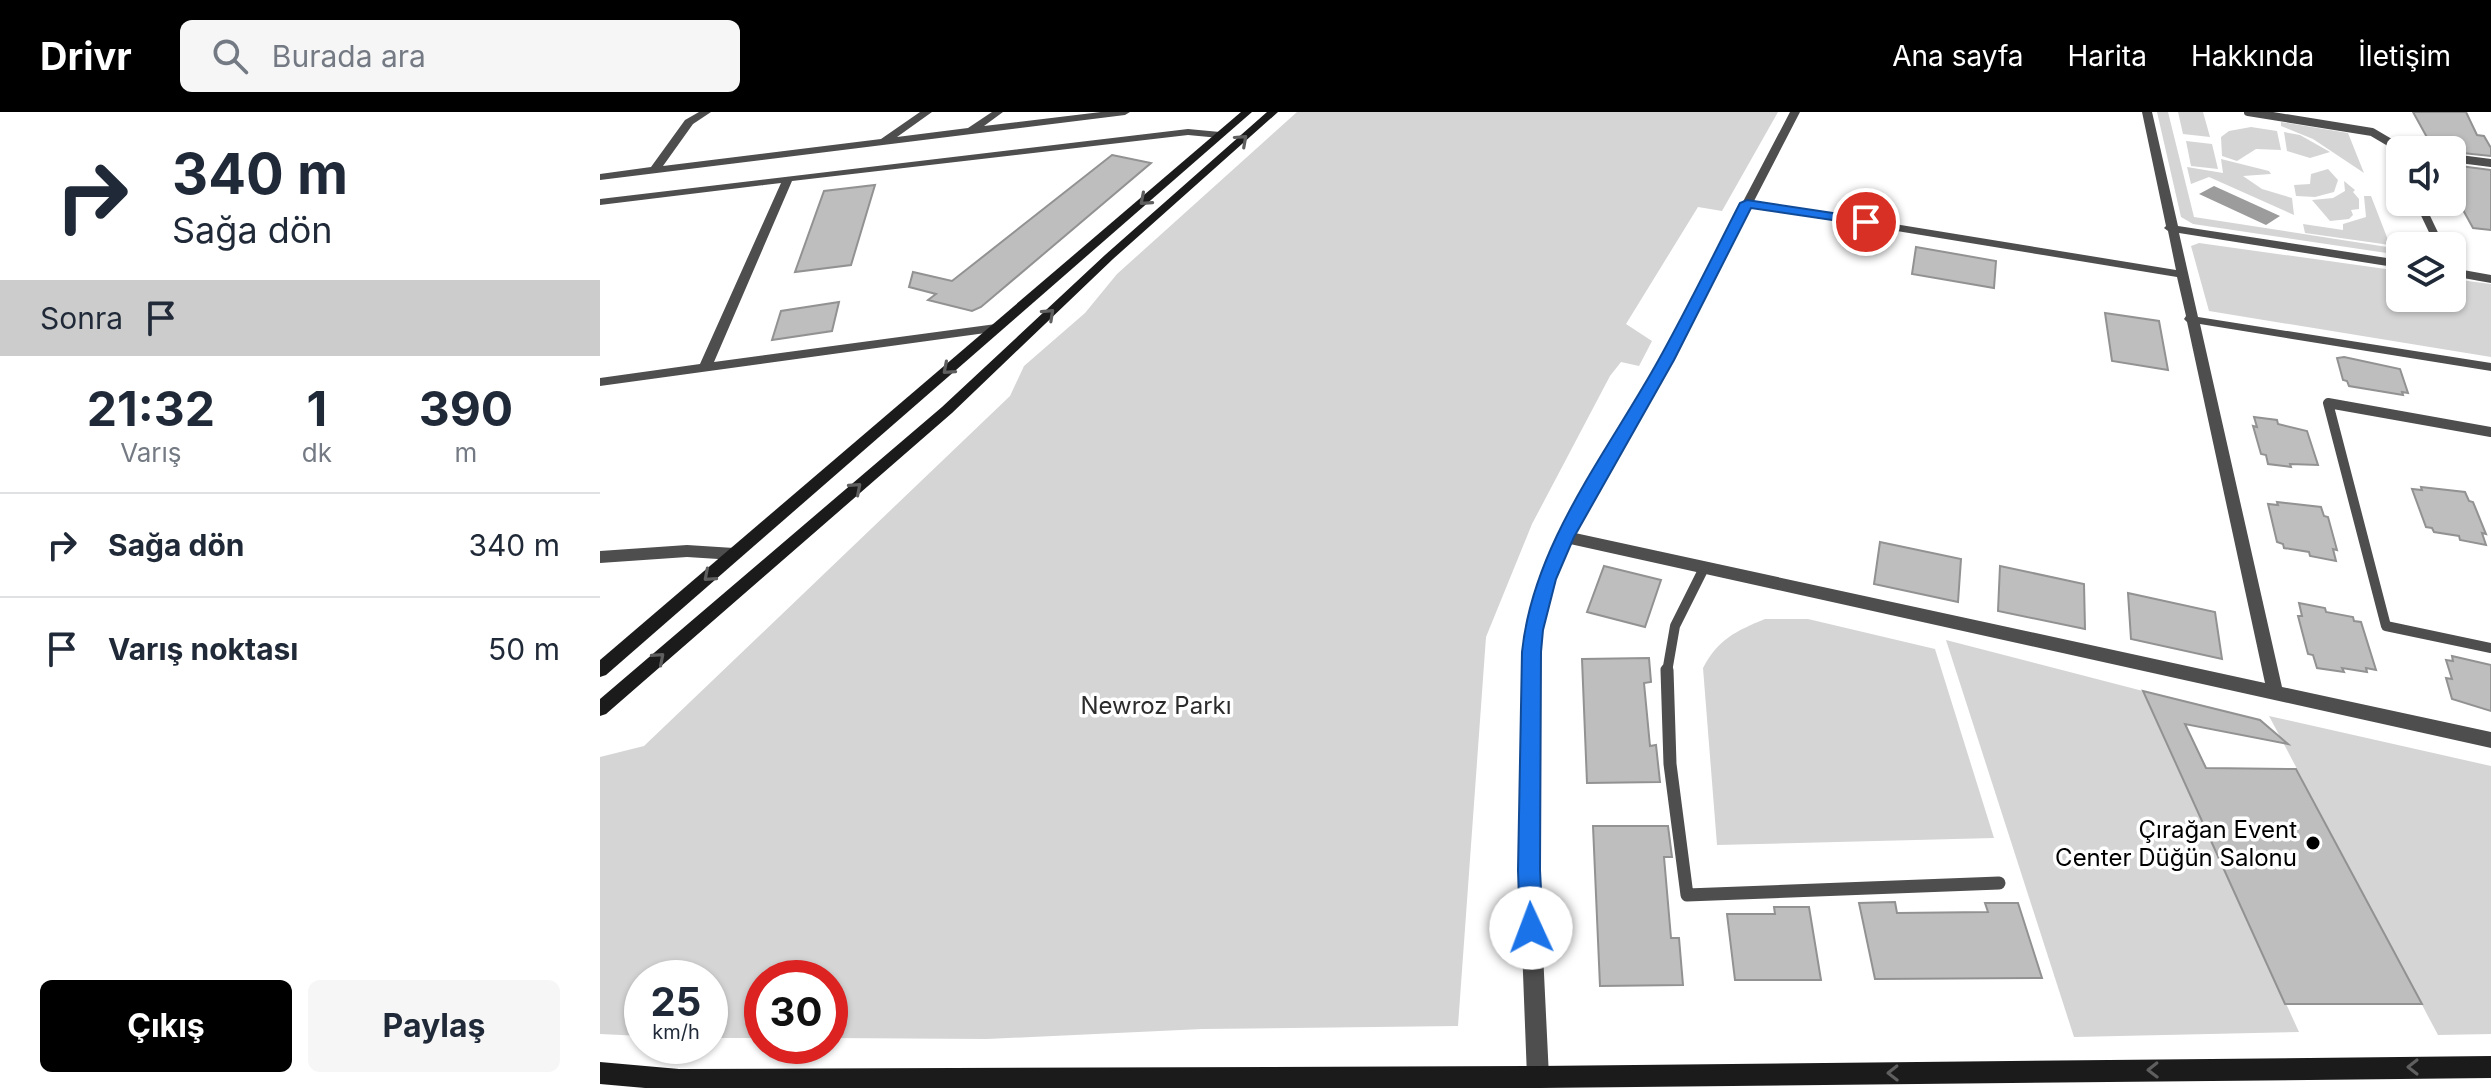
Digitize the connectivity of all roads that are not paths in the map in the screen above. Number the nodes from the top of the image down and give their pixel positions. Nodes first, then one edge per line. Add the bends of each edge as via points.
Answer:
1 (706, 112) edge
2 (927, 112) edge
3 (998, 112) edge
4 (1125, 112) edge
5 (1247, 112) edge
6 (1273, 112) edge
7 (1795, 112) edge
8 (2147, 112) edge
9 (2248, 112) edge
10 (971, 131) junction
11 (1220, 135) junction
12 (2386, 140) edge
13 (884, 142) junction
14 (2466, 160) edge
15 (2491, 163) edge
16 (655, 170) junction
17 (600, 177) edge
18 (788, 178) junction
19 (600, 202) edge
20 (1747, 203) junction
21 (2170, 228) junction
22 (2386, 262) edge
23 (2180, 274) junction
24 (2466, 275) edge
25 (2491, 279) edge
26 (2190, 319) junction
27 (996, 328) junction
28 (705, 367) junction
29 (2491, 367) edge
30 (600, 382) edge
31 (2491, 432) edge
32 (1565, 537) junction
33 (734, 554) junction
34 (600, 557) edge
35 (1704, 568) junction
36 (2491, 648) edge
37 (600, 670) edge
38 (2275, 692) junction
39 (600, 709) edge
40 (2491, 740) edge
41 (1999, 883) dead end
42 (2491, 1067) edge
43 (600, 1073) edge
44 (1538, 1077) junction

1 - 16 street via 689,122
2 - 13 street
3 - 10 street
4 - 10 street
5 - 11 main road
39 -> 6 main road via 947,410
7 - 20 street
8 - 21 street
9 - 12 lane via 2353,127
10 - 13 street
11 - 18 street via 1188,132
11 -> 27 main road
13 - 16 street
14 - 15 lane
16 - 17 street
18 - 19 street
18 - 28 street
20 - 23 street
20 - 32 street
21 - 22 street
21 - 23 street
23 - 26 street
24 - 25 street
26 - 29 street
26 - 38 street
27 - 28 street
27 -> 33 main road
28 - 30 street
31 - 36 lane via 2328,403 2386,626
32 - 35 street
32 - 44 street via 1543,592 1530,674 1529,870
33 - 34 street via 687,551
33 -> 37 main road
35 - 38 street
35 - 41 lane via 1673,634 1667,668 1667,719 1687,895
38 - 40 street
42 -> 44 main road
43 - 44 main road via 679,1080

